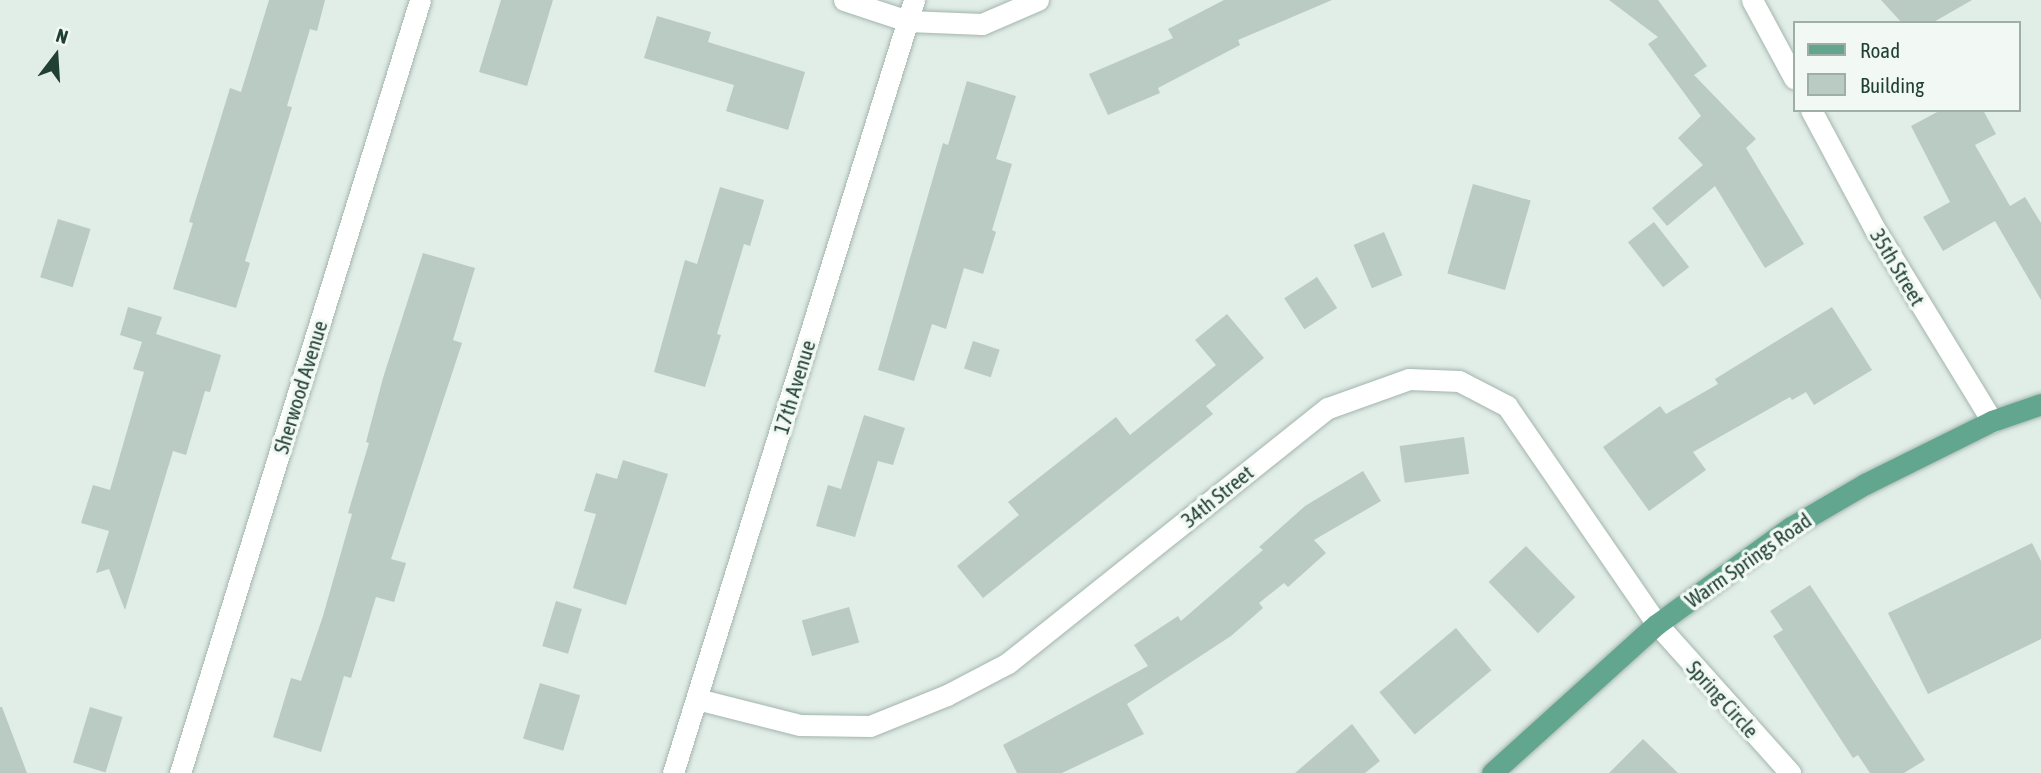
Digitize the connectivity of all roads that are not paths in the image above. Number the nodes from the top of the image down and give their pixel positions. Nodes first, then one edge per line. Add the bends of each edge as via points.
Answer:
1 (420, 0) edge
2 (844, 0) edge
3 (914, 0) edge
4 (1038, 0) edge
5 (1753, 0) edge
6 (908, 21) junction
7 (1792, 74) edge
8 (1812, 112) edge
9 (2041, 404) edge
10 (1992, 421) junction
11 (1657, 624) junction
12 (697, 699) junction
13 (180, 773) edge
14 (673, 773) edge
15 (1492, 773) edge
16 (1790, 773) edge

1 - 13 street, Sherwood Avenue
2 - 6 street
3 - 6 street, 17th Avenue
4 - 6 street via 982,24
5 - 7 street
6 - 12 street, 17th Avenue
8 - 10 street, 35th Street via 1876,231
9 - 10 main road, Warm Springs Road
10 - 11 main road, Warm Springs Road via 1865,484 1791,527
11 - 12 street, 34th Street via 1507,406 1459,381 1409,379 1328,408 1008,663 947,695 870,726 800,725
11 - 15 main road, Warm Springs Road
11 - 16 street, Spring Circle
12 - 14 street, 17th Avenue

